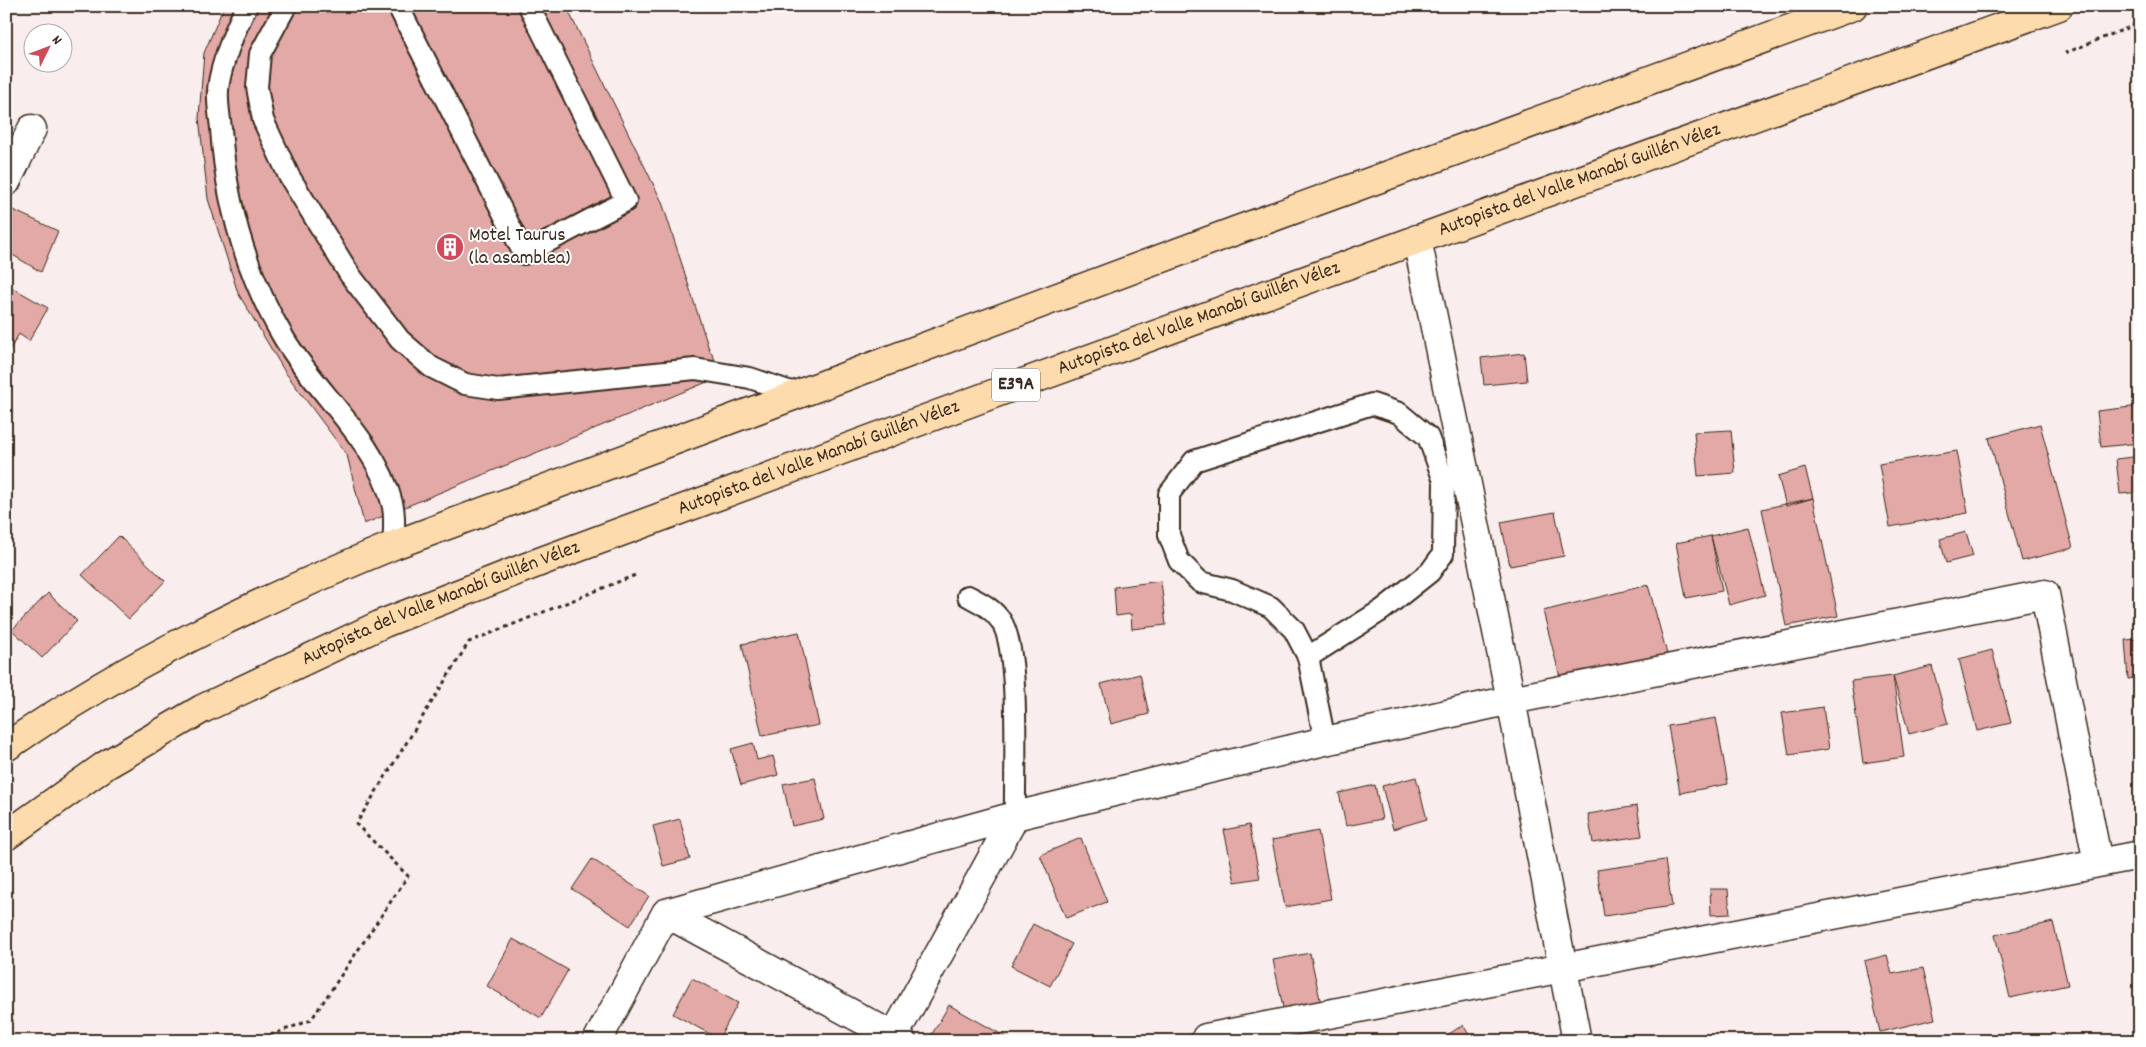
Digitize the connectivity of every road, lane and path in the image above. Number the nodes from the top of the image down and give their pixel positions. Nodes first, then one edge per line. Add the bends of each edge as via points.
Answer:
1 (247, 6) edge
2 (286, 6) edge
3 (398, 6) edge
4 (529, 6) edge
5 (1854, 6) edge
6 (2059, 6) edge
7 (2140, 24) edge
8 (2064, 53) dead end
9 (32, 129) dead end
10 (6, 182) edge
11 (1417, 239) junction
12 (797, 394) junction
13 (394, 544) junction
14 (638, 574) dead end
15 (968, 596) dead end
16 (1308, 657) junction
17 (1511, 700) junction
18 (1325, 741) junction
19 (6, 747) edge
20 (1015, 816) junction
21 (6, 836) edge
22 (2140, 855) edge
23 (2098, 863) junction
24 (666, 913) junction
25 (1563, 967) junction
26 (896, 1039) edge
27 (255, 1041) edge
28 (597, 1041) edge
29 (1205, 1041) edge
30 (1576, 1041) edge

1 - 13 lane via 236,26 218,90 223,159 235,224 257,285 285,340 372,456 385,480 393,505
2 - 12 lane via 260,54 257,87 263,120 289,176 350,275 400,340 431,367 465,384 498,389 695,369 750,378
3 - 4 lane via 524,254 626,201
5 - 12 main road
6 - 11 main road, Autopista del Valle Manabí Guillén Vélez / E39A
7 - 8 path
9 - 10 street
11 - 17 street
11 - 21 main road, Autopista del Valle Manabí Guillén Vélez / E39A via 551,557 384,623 202,709 106,765
12 - 13 main road
13 - 19 main road via 303,582 119,674
14 - 27 path via 469,642 356,824 408,876 311,1020
15 - 20 lane via 988,606 1002,622 1013,660
16 - 16 lane via 1294,630 1271,607 1232,590 1200,582 1179,561 1169,535 1169,494 1194,461 1372,404 1399,413 1428,437 1444,481 1443,554 1430,572 1382,610
16 - 18 lane
17 - 18 street
17 - 23 street via 2045,594
17 - 25 street
18 - 20 street
20 - 24 street
20 - 26 street
22 - 23 street
23 - 25 street
24 - 26 street
24 - 28 street
25 - 29 street via 1206,1038
25 - 30 street

